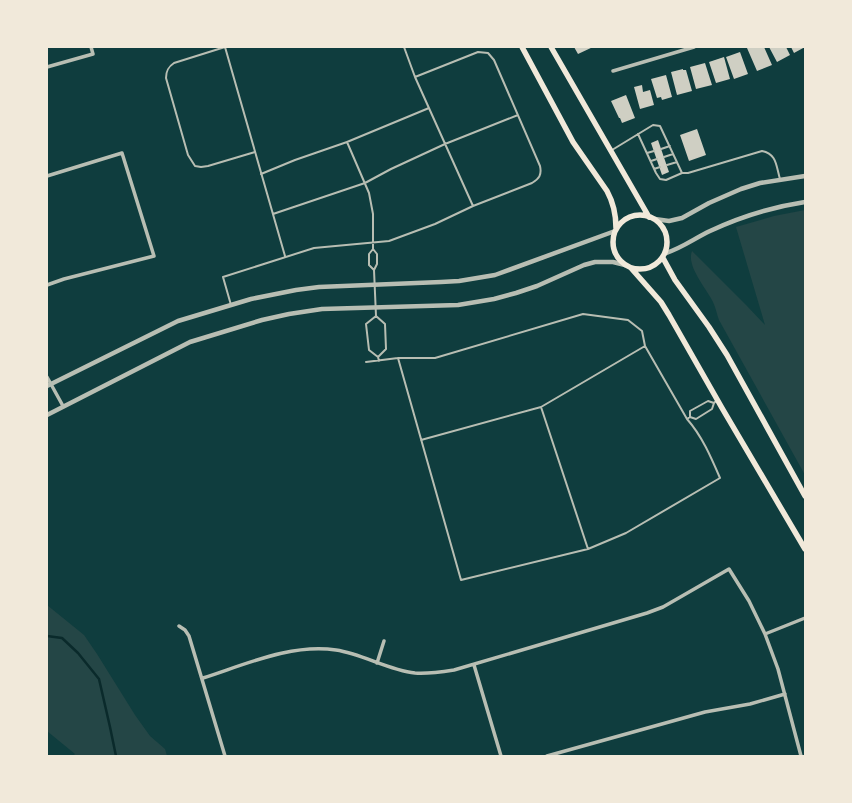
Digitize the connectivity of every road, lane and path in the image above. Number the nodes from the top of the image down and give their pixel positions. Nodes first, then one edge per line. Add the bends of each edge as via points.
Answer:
1 (91, 47) edge
2 (225, 47) edge
3 (404, 47) edge
4 (522, 47) edge
5 (551, 47) edge
6 (694, 47) edge
7 (47, 68) edge
8 (612, 71) dead end
9 (415, 77) junction
10 (429, 108) junction
11 (518, 115) junction
12 (638, 134) junction
13 (347, 142) junction
14 (445, 144) junction
15 (670, 146) junction
16 (661, 148) dead end
17 (611, 151) junction
18 (654, 151) dead end
19 (255, 152) junction
20 (647, 153) junction
21 (673, 154) junction
22 (664, 157) dead end
23 (657, 159) dead end
24 (650, 161) junction
25 (677, 162) junction
26 (667, 165) dead end
27 (660, 168) dead end
28 (654, 169) junction
29 (682, 173) junction
30 (261, 174) junction
31 (47, 176) edge
32 (805, 176) edge
33 (780, 179) junction
34 (365, 183) junction
35 (805, 202) edge
36 (473, 206) junction
37 (273, 214) junction
38 (652, 218) junction
39 (616, 229) junction
40 (373, 243) junction
41 (373, 249) junction
42 (664, 255) junction
43 (285, 256) junction
44 (625, 265) junction
45 (631, 268) junction
46 (374, 270) junction
47 (375, 284) junction
48 (47, 285) edge
49 (231, 305) junction
50 (376, 308) junction
51 (376, 316) junction
52 (645, 346) junction
53 (378, 357) junction
54 (398, 358) junction
55 (379, 361) junction
56 (366, 362) dead end
57 (47, 377) edge
58 (49, 385) edge
59 (716, 401) junction
60 (63, 406) junction
61 (541, 407) junction
62 (47, 415) edge
63 (690, 417) junction
64 (687, 419) junction
65 (421, 440) junction
66 (805, 496) edge
67 (588, 549) junction
68 (805, 549) edge
69 (805, 618) edge
70 (179, 626) dead end
71 (765, 634) junction
72 (384, 641) dead end
73 (376, 663) junction
74 (474, 665) junction
75 (203, 678) junction
76 (784, 694) junction
77 (225, 756) edge
78 (501, 756) edge
79 (547, 756) edge
80 (801, 756) edge

1 - 7 street via 93,54
2 - 19 lane
2 - 19 lane via 174,63 168,68 166,78 188,155 195,166 208,166
3 - 9 lane
4 - 39 main road via 573,142 609,195 616,216
5 - 17 main road
6 - 8 street
9 - 10 lane
9 - 11 lane via 478,52 488,53 494,60
10 - 13 lane
10 - 14 lane
11 - 14 lane
11 - 36 lane via 540,166 540,176 532,184
12 - 15 lane via 653,125 660,126
12 - 17 lane
12 - 20 lane
13 - 30 lane
13 - 34 lane
14 - 34 lane
14 - 36 lane
15 - 16 lane
15 - 21 lane
17 - 38 main road
18 - 20 lane
19 - 30 lane
20 - 24 lane
21 - 22 lane
21 - 25 lane
23 - 24 lane
24 - 28 lane
25 - 26 lane
25 - 29 lane
27 - 28 lane
28 - 29 lane via 660,179 666,180
29 - 33 lane via 762,151 769,152 774,157
30 - 37 lane
31 - 48 street via 122,153 154,256
32 - 33 street
33 - 38 street via 726,195 682,218 669,221
34 - 37 lane
34 - 40 lane via 372,208
35 - 42 street via 763,210 711,230
36 - 40 lane via 401,237
37 - 43 lane
38 - 39 main road via 643,215 631,216
38 - 42 main road via 666,233 667,245
39 - 44 main road via 613,239 615,251
39 - 47 street via 495,275 441,282
40 - 41 lane
40 - 43 lane via 314,248
41 - 46 lane via 377,254 378,264
41 - 46 lane via 369,254 369,265
42 - 45 main road via 649,268
42 - 66 main road via 676,280 727,355
43 - 49 lane via 223,277
44 - 45 main road
44 - 50 street via 605,262 584,264 537,286 494,299 458,305
45 - 59 main road via 661,302
46 - 47 lane
47 - 49 street via 296,290
47 - 50 lane
49 - 58 street via 178,321
50 - 51 lane
50 - 60 street via 322,309 289,314 190,342
51 - 53 lane via 385,324 386,349
51 - 53 lane via 366,324 369,350
52 - 54 lane via 642,331 628,320 583,314 435,358
52 - 61 lane
52 - 64 lane
53 - 55 lane
54 - 55 lane
54 - 65 lane
55 - 56 lane
57 - 58 street
58 - 60 street
59 - 63 lane via 712,410 696,419
59 - 63 lane via 708,401 690,411
59 - 68 main road
60 - 62 street
61 - 65 lane
61 - 67 lane
63 - 64 lane
64 - 67 lane via 704,443 720,478 626,533
65 - 67 lane via 461,580
69 - 71 street
70 - 75 street via 189,636
71 - 74 street via 750,601 729,569 648,613
71 - 76 street
72 - 73 street
73 - 74 street via 415,673 454,670
73 - 75 street via 337,650 313,648 292,651
74 - 78 street
75 - 77 street
76 - 79 street via 750,704 706,712
76 - 80 street

